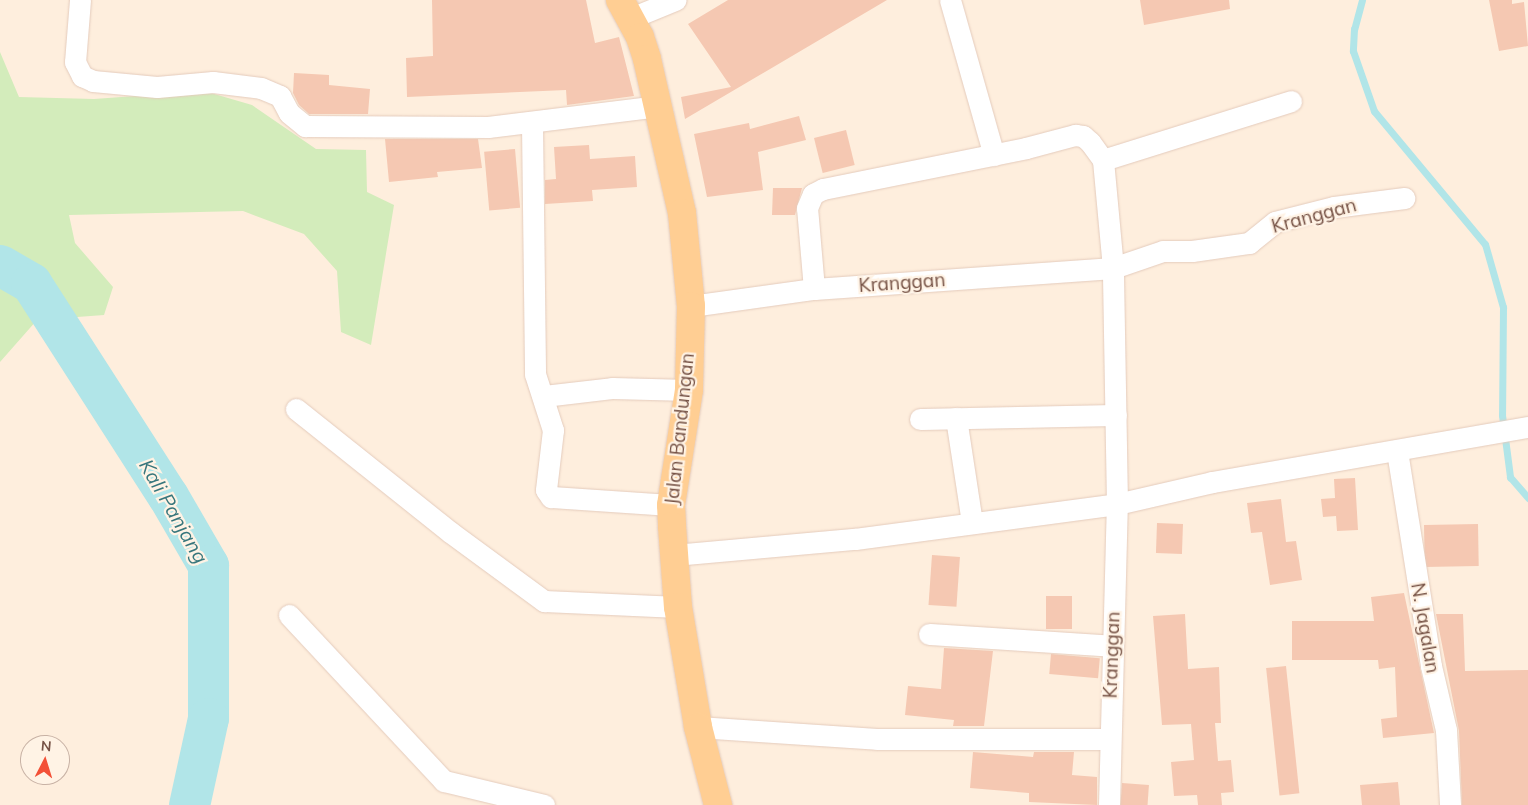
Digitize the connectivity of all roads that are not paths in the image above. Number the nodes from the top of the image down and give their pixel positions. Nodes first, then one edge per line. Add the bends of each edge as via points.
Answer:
1 (80, 0) edge
2 (675, 0) edge
3 (950, 0) edge
4 (626, 9) edge
5 (1291, 101) dead end
6 (660, 106) junction
7 (532, 124) junction
8 (994, 155) junction
9 (1103, 160) junction
10 (1404, 198) dead end
11 (1113, 268) junction
12 (814, 289) junction
13 (691, 306) junction
14 (688, 390) junction
15 (544, 396) junction
16 (296, 409) dead end
17 (1116, 415) junction
18 (956, 418) junction
19 (920, 419) dead end
20 (1528, 426) edge
21 (1397, 451) junction
22 (1117, 504) junction
23 (671, 505) junction
24 (972, 523) junction
25 (674, 555) junction
26 (678, 607) junction
27 (289, 615) dead end
28 (929, 634) dead end
29 (1113, 646) junction
30 (698, 727) junction
31 (1110, 739) junction
32 (544, 805) edge
33 (718, 805) edge
34 (1109, 805) edge
35 (1450, 805) edge

1 - 7 street via 75,67 82,76 93,81 157,87 213,82 261,88 280,96 289,113 306,126 478,128
2 - 4 street
3 - 8 street
4 - 6 main road, Jalan Bandungan via 647,59
5 - 9 street
6 - 7 street
6 - 13 main road, Jalan Bandungan via 682,213
7 - 15 street via 535,374
8 - 9 street via 1075,135 1090,142
8 - 12 street via 813,194 807,208
9 - 11 street, Kranggan
10 - 11 street, Kranggan via 1334,207 1275,222 1249,242 1192,251 1162,251
11 - 12 street, Kranggan
11 - 17 street, Kranggan
12 - 13 street, Kranggan
13 - 14 main road, Jalan Bandungan
14 - 15 street via 612,388
14 - 23 main road, Jalan Bandungan
15 - 23 street via 552,430 546,490 551,497
16 - 26 street via 450,532 544,601
17 - 18 street
17 - 22 street, Kranggan
18 - 19 street
18 - 24 street
20 - 21 street
21 - 22 street via 1212,482
21 - 35 street, N. Jagalan via 1429,656 1446,730
22 - 24 street
22 - 29 street, Kranggan
23 - 25 main road, Jalan Bandungan
24 - 25 street
25 - 26 main road, Jalan Bandungan
26 - 30 main road, Jalan Bandungan
27 - 32 street via 444,781
28 - 29 street
29 - 31 street, Kranggan
30 - 31 street via 877,739
30 - 33 main road, Jalan Bandungan
31 - 34 street, Kranggan

